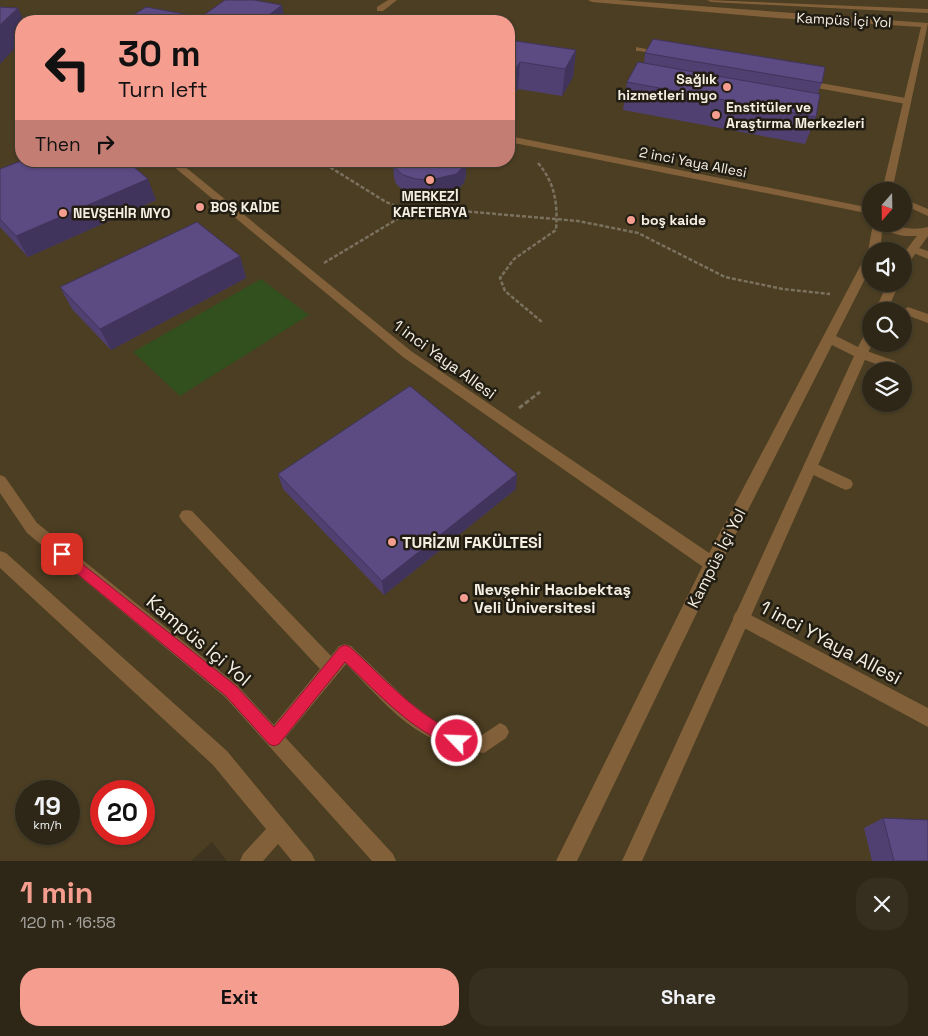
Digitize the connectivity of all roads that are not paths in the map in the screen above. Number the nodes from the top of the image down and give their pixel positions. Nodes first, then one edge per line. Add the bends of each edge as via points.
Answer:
1 (386, 0) edge
2 (393, 0) edge
3 (592, 0) edge
4 (711, 0) edge
5 (928, 12) edge
6 (927, 25) edge
7 (639, 49) dead end
8 (674, 55) edge
9 (795, 82) edge
10 (906, 101) junction
11 (515, 141) edge
12 (179, 167) edge
13 (889, 182) edge
14 (912, 204) edge
15 (862, 209) edge
16 (928, 213) edge
17 (927, 231) edge
18 (912, 232) edge
19 (912, 248) joint
20 (928, 255) edge
21 (862, 274) edge
22 (912, 313) edge
23 (928, 319) edge
24 (829, 338) junction
25 (862, 354) junction
26 (884, 362) edge
27 (810, 467) junction
28 (0, 481) edge
29 (846, 484) dead end
30 (187, 516) dead end
31 (0, 558) edge
32 (712, 564) junction
33 (741, 618) junction
34 (331, 669) junction
35 (928, 718) edge
36 (500, 732) dead end
37 (274, 738) junction
38 (279, 830) junction
39 (250, 861) edge
40 (305, 861) edge
41 (386, 861) edge
42 (566, 861) edge
43 (632, 861) edge

1 - 2 street via 380,9
3 - 6 street, Kampüs İçi Yol
4 - 5 street, Kampüs İçi Yol
5 - 6 street via 916,17
6 - 10 street
7 - 8 street
9 - 10 street
10 - 13 street
11 - 15 street, 2 inci Yaya Allesi
12 - 32 street, 1 inci Yaya Allesi via 407,354
14 - 16 street
17 - 18 street
17 - 19 street
19 - 20 street
21 - 24 street, Kampüs İçi Yol
22 - 23 street
24 - 25 street
24 - 32 street, Kampüs İçi Yol
25 - 26 street
25 - 27 street
27 - 29 street
27 - 33 street
28 - 37 street, Kampüs İçi Yol via 32,528 231,691
30 - 34 street
31 - 38 street via 220,758
32 - 42 street, Kampüs İçi Yol
33 - 35 street, 1 inci YYaya Allesi
33 - 43 street
34 - 36 street via 345,652 408,711 439,734 457,741 484,744
34 - 37 street
37 - 41 street, Kampüs İçi Yol
38 - 39 street
38 - 40 street

